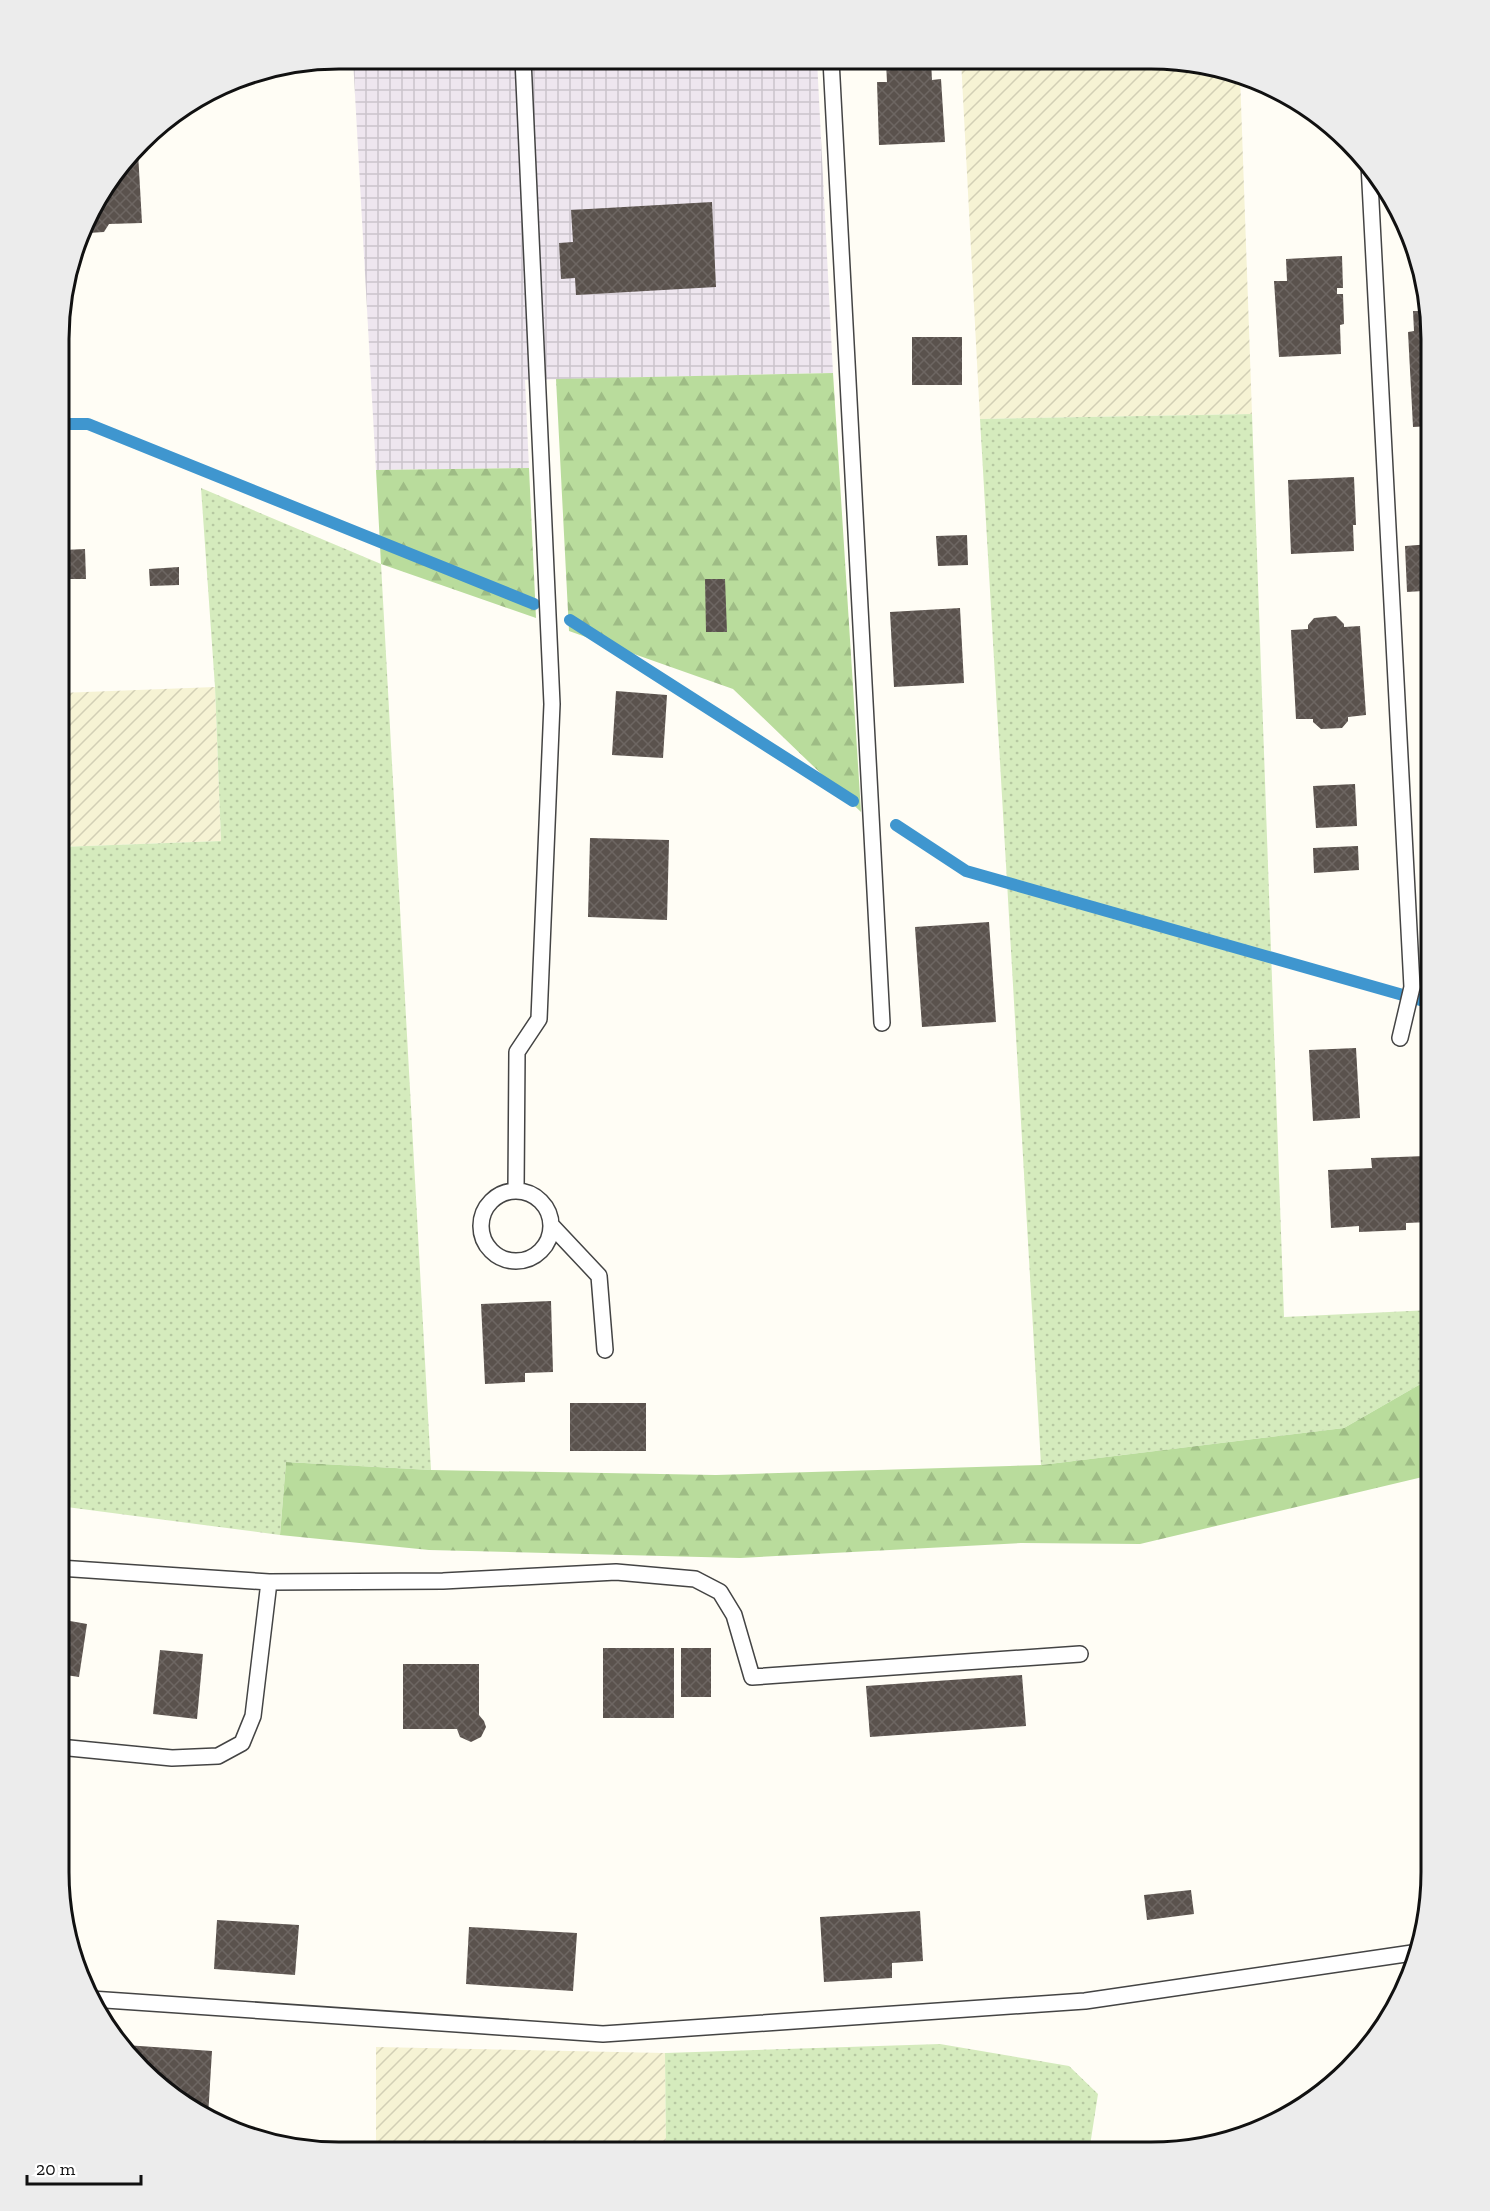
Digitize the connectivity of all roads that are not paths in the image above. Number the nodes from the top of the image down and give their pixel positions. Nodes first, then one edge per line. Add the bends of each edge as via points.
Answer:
1 (523, 69) edge
2 (831, 69) edge
3 (1370, 182) edge
4 (882, 1023) dead end
5 (1400, 1038) dead end
6 (516, 1190) junction
7 (552, 1226) junction
8 (605, 1350) dead end
9 (69, 1569) edge
10 (269, 1582) junction
11 (1080, 1654) dead end
12 (69, 1748) edge
13 (1409, 1954) edge
14 (101, 2000) edge

1 - 6 lane via 552,704 539,1019 517,1052
2 - 4 lane
3 - 5 lane via 1412,987
6 - 7 lane via 541,1200
6 - 7 lane via 502,1193 483,1213 483,1240 491,1251 516,1262 530,1258 541,1251
7 - 8 lane via 598,1276
9 - 10 lane
10 - 11 lane via 443,1581 616,1572 695,1579 720,1592 734,1615 752,1677
10 - 12 lane via 253,1716 242,1743 218,1756 172,1758
13 - 14 lane via 1085,2001 603,2034

